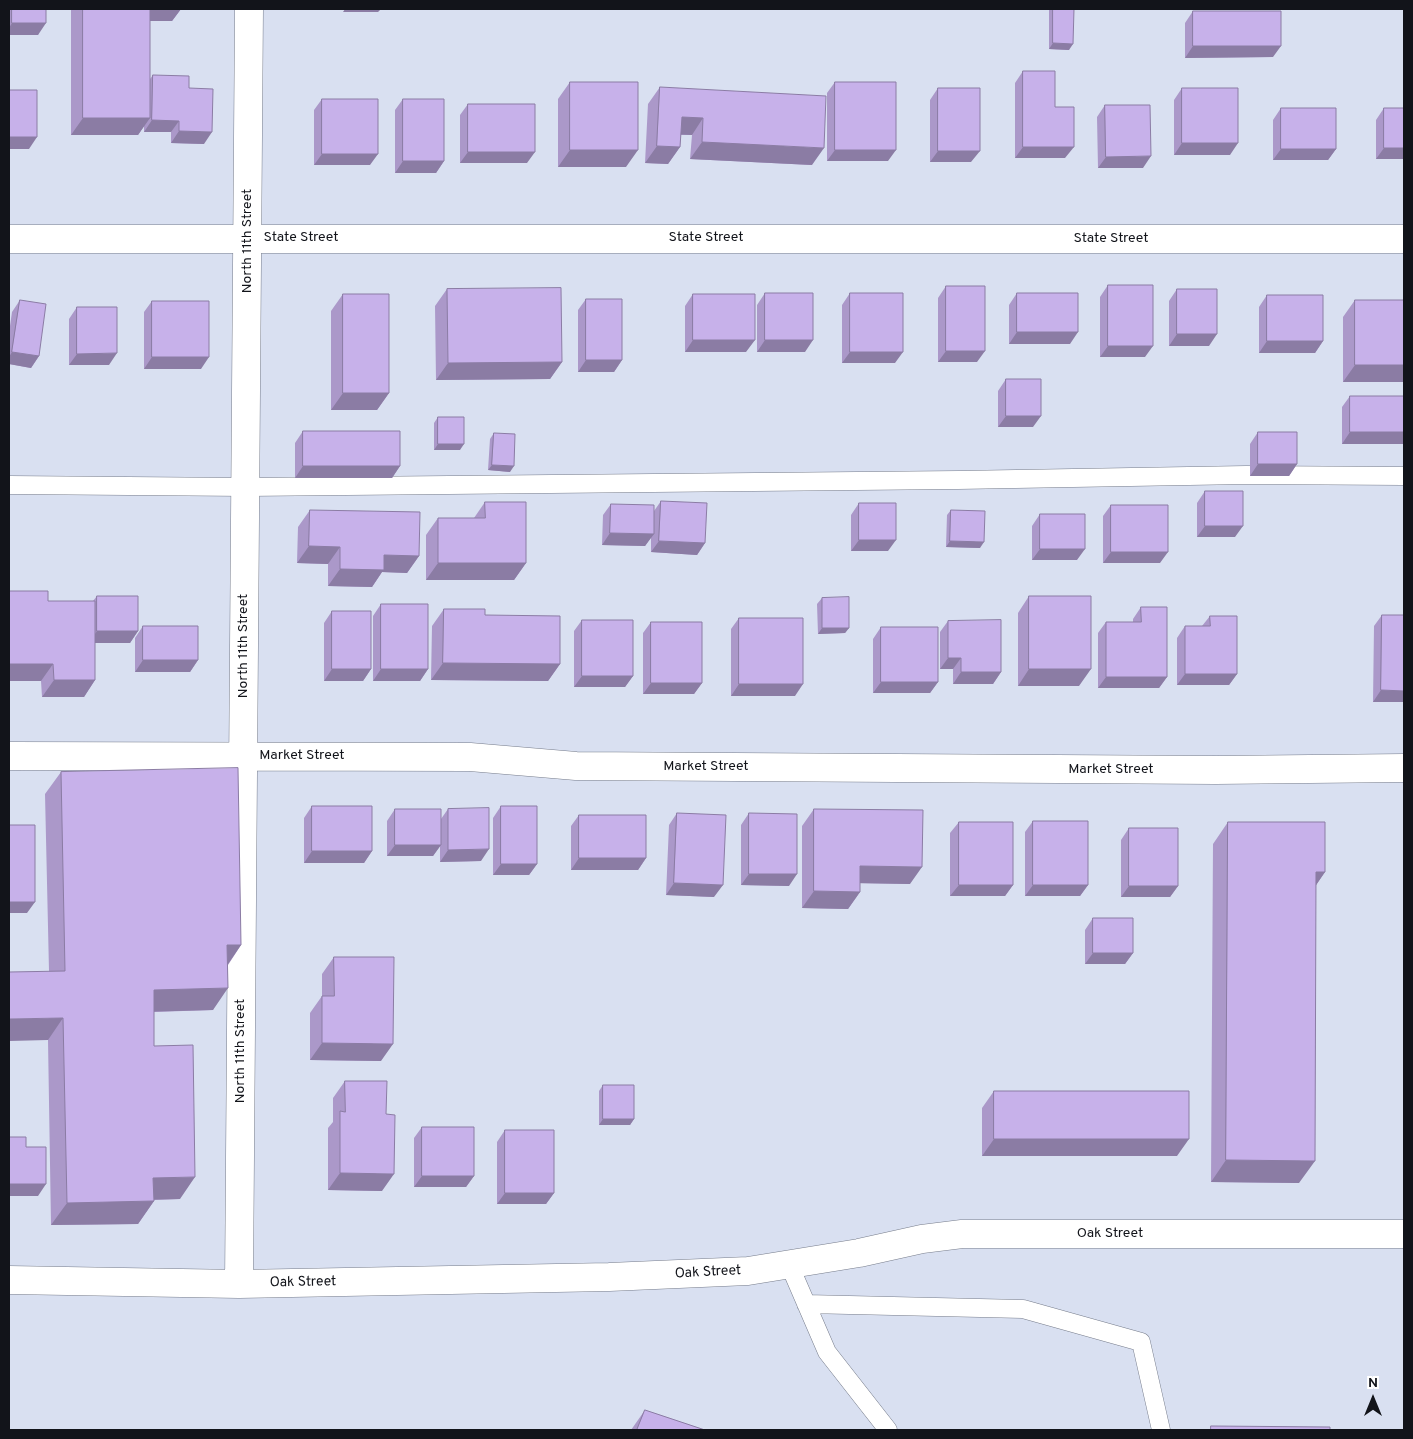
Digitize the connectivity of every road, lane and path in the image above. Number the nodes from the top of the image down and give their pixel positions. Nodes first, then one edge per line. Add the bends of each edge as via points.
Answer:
1 (249, 9) edge
2 (248, 238) junction
3 (9, 239) edge
4 (1404, 239) edge
5 (1404, 476) edge
6 (9, 485) edge
7 (246, 487) junction
8 (9, 756) edge
9 (243, 756) junction
10 (1404, 768) edge
11 (1404, 1234) edge
12 (789, 1264) junction
13 (9, 1280) edge
14 (239, 1284) junction
15 (806, 1304) junction
16 (888, 1430) edge
17 (1160, 1430) edge

1 - 2 street, North 11th Street
2 - 3 street, State Street
2 - 4 street, State Street
2 - 7 street, North 11th Street
5 - 7 lane via 1246,475
6 - 7 lane
7 - 9 street, North 11th Street
8 - 9 street, Market Street
9 - 10 street, Market Street via 470,757 586,766
9 - 14 street, North 11th Street
11 - 12 street, Oak Street via 962,1234
12 - 14 street, Oak Street via 748,1271 609,1277
12 - 15 lane
13 - 14 street, Oak Street
15 - 16 lane via 827,1352
15 - 17 lane via 1023,1309 1141,1342

